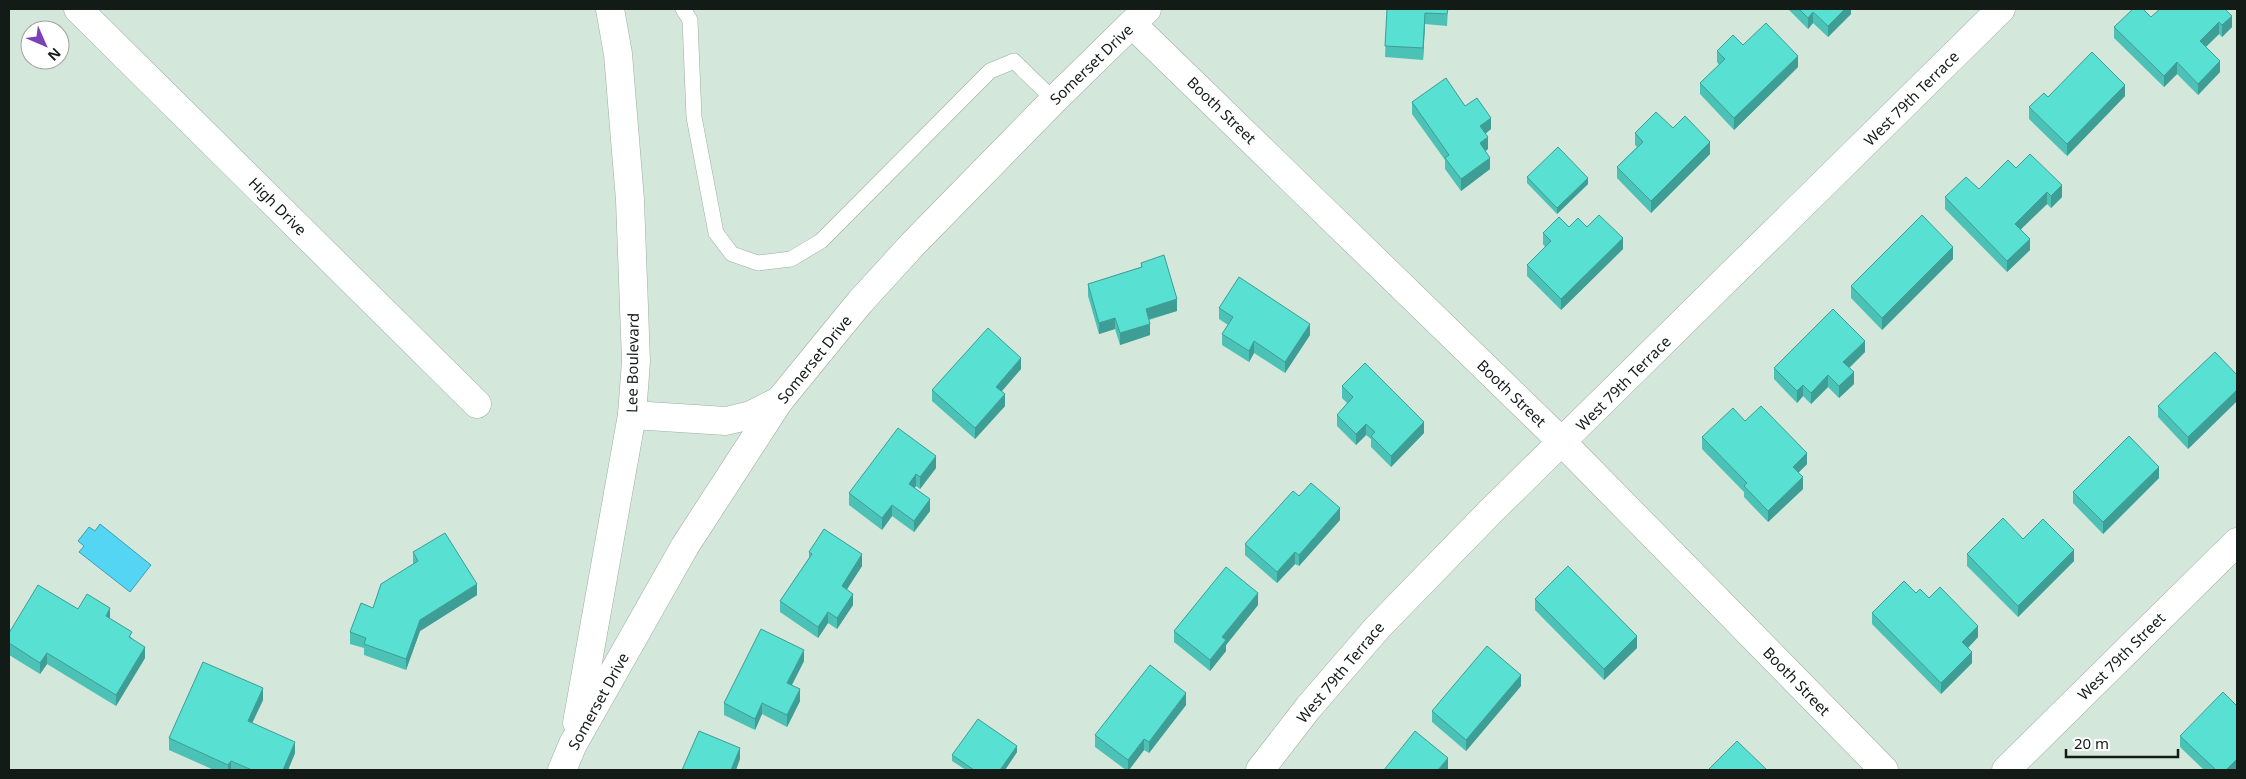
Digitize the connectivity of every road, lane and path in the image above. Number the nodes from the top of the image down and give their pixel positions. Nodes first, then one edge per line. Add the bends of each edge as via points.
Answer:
1 (78, 9) edge
2 (683, 9) edge
3 (2001, 9) edge
4 (613, 10) edge
5 (1139, 16) edge
6 (1054, 100) junction
7 (779, 401) junction
8 (477, 404) dead end
9 (632, 415) junction
10 (1562, 442) junction
11 (2237, 542) edge
12 (573, 744) junction
13 (562, 770) edge
14 (1260, 770) edge
15 (1884, 770) edge
16 (2006, 770) edge

1 - 8 street, High Drive
2 - 6 lane via 690,20 694,117 716,234 732,254 758,263 791,259 821,241 990,71 1014,61
3 - 10 street, West 79th Terrace
4 - 9 street, Lee Boulevard via 630,200 636,361
5 - 6 street, Somerset Drive
5 - 10 street, Booth Street
6 - 7 street, Somerset Drive via 860,302
7 - 9 street via 726,421
7 - 12 street, Somerset Drive via 685,546
9 - 12 street, Lee Boulevard
10 - 14 street, West 79th Terrace via 1378,627
10 - 15 street, Booth Street
11 - 16 street, West 79th Street
12 - 13 street, Somerset Drive

